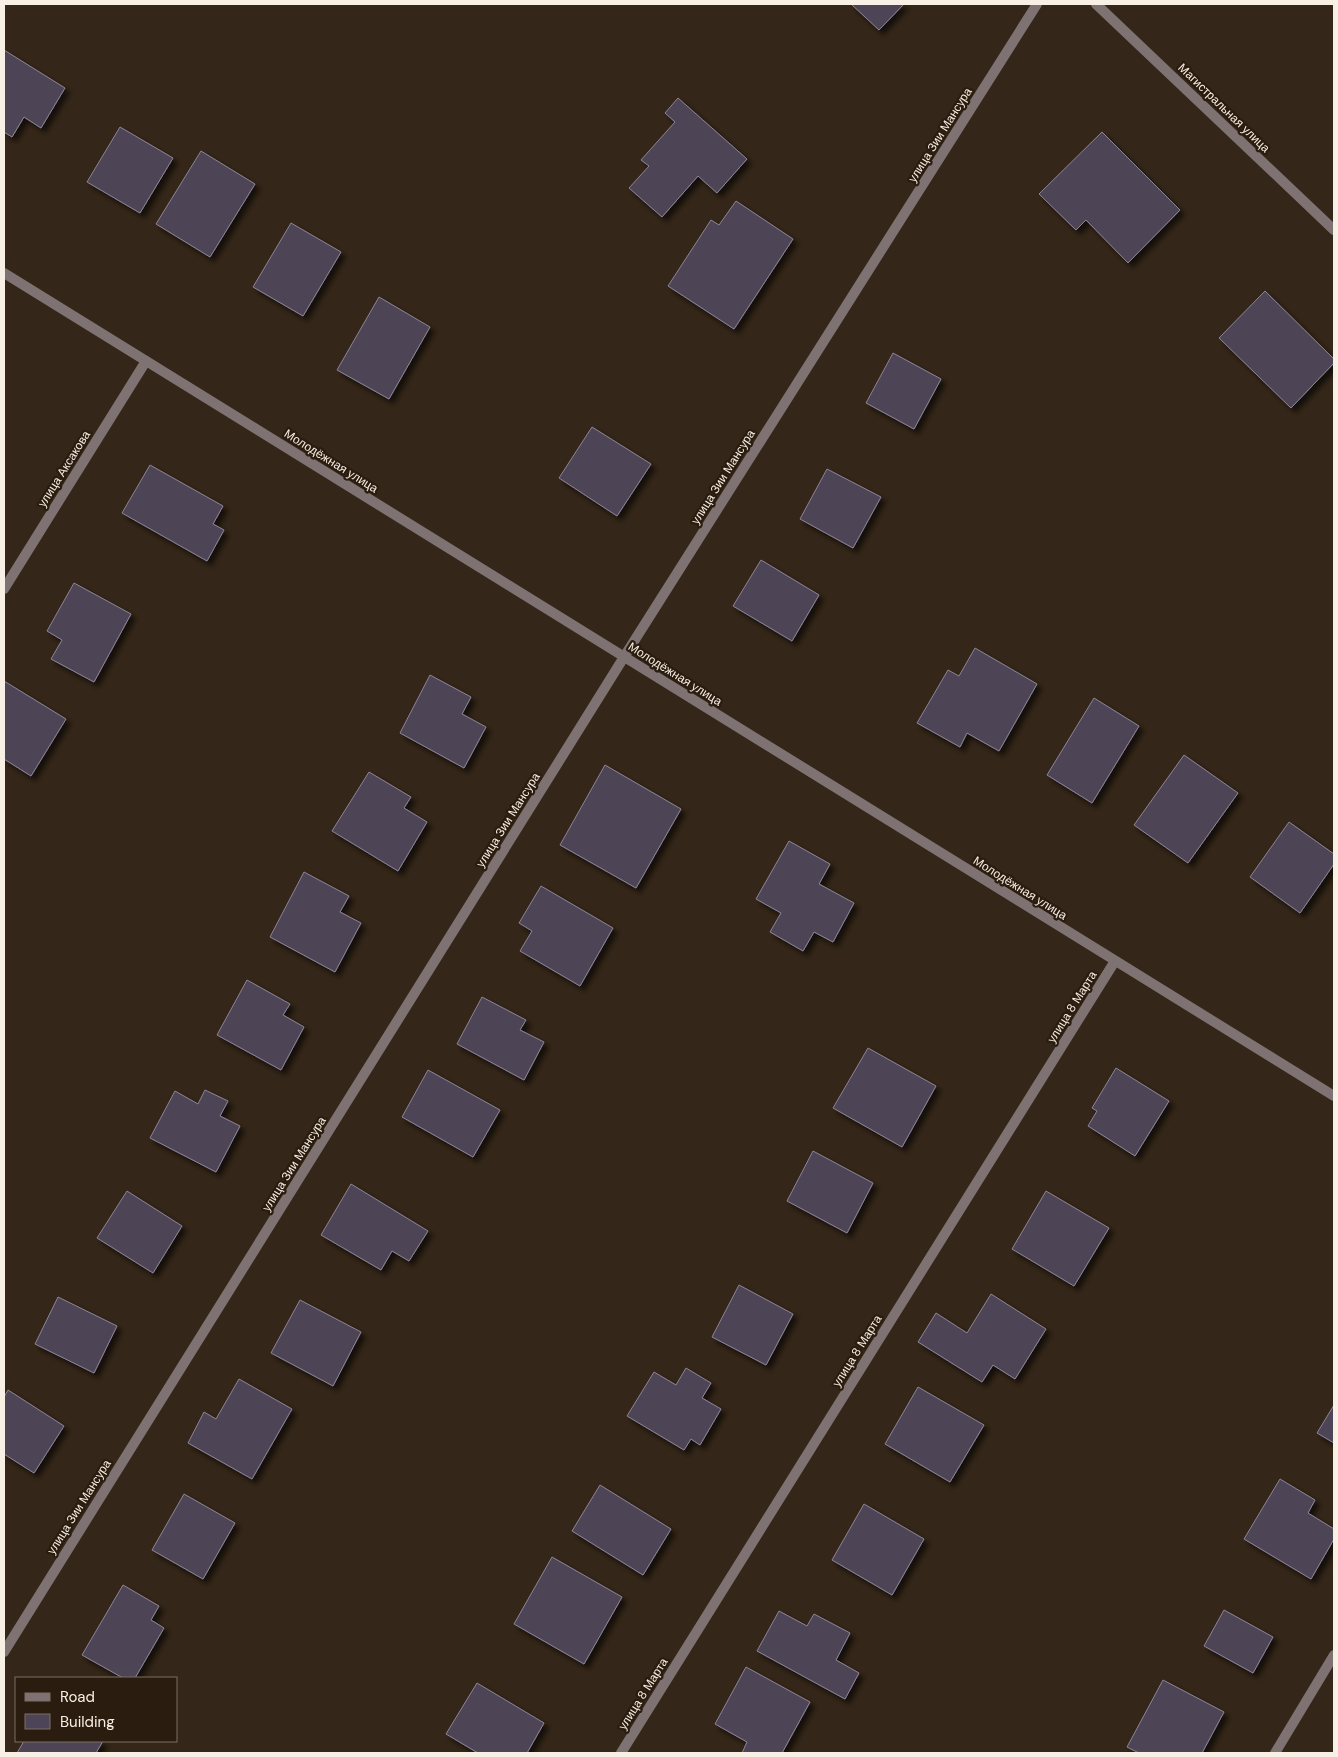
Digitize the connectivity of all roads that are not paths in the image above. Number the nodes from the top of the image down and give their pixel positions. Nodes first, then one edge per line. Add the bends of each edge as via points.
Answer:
1 (1037, 4) edge
2 (1096, 4) edge
3 (1334, 230) edge
4 (4, 273) edge
5 (146, 362) junction
6 (4, 589) edge
7 (624, 657) junction
8 (1115, 961) junction
9 (1334, 1096) edge
10 (4, 1652) edge
11 (1334, 1655) edge
12 (621, 1753) edge
13 (1274, 1753) edge

1 - 7 street, улица Зии Мансура
2 - 3 street, Магистральная улица
4 - 5 street, Молодёжная улица
5 - 6 street, улица Аксакова
5 - 7 street, Молодёжная улица
7 - 8 street, Молодёжная улица
7 - 10 street, улица Зии Мансура
8 - 9 street, Молодёжная улица
8 - 12 street, улица 8 Марта
11 - 13 street

